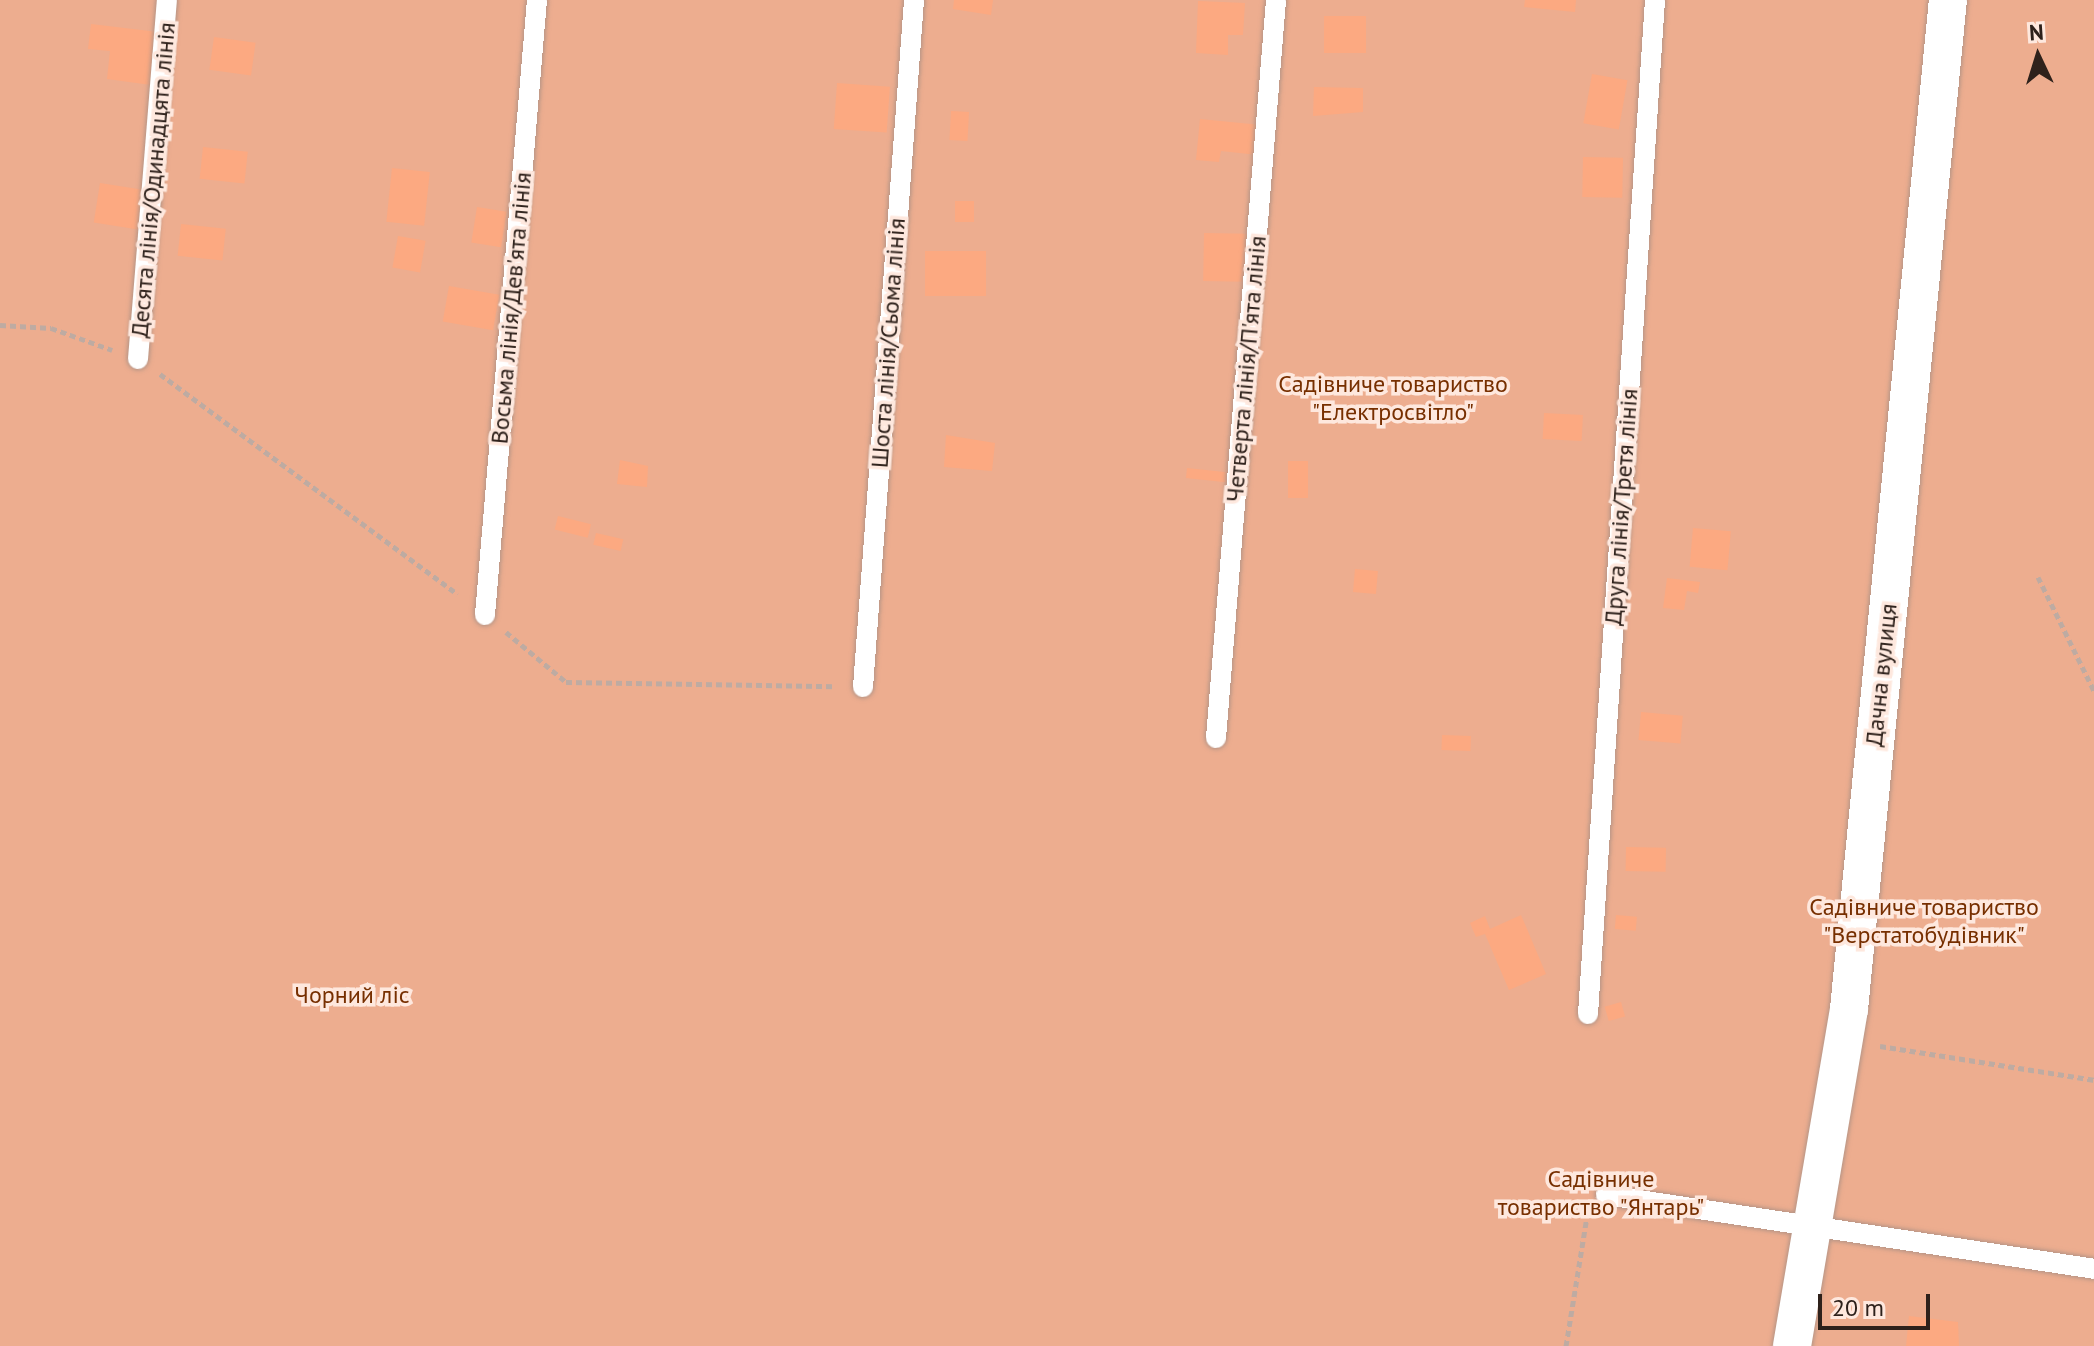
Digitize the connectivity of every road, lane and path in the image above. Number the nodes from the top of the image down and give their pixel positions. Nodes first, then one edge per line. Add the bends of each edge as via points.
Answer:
1 (167, 0) edge
2 (537, 0) edge
3 (914, 0) edge
4 (1276, 0) edge
5 (1655, 0) edge
6 (1948, 0) edge
7 (0, 325) edge
8 (138, 359) junction
9 (2038, 577) dead end
10 (485, 615) junction
11 (863, 687) joint
12 (2094, 691) edge
13 (1216, 738) dead end
14 (1588, 1014) dead end
15 (1844, 1040) junction
16 (2094, 1080) edge
17 (1606, 1195) joint
18 (1813, 1222) junction
19 (2094, 1269) edge
20 (1566, 1346) edge
21 (1792, 1346) edge

1 - 8 lane, Десята лінія/Одинадцята лінія
2 - 10 lane, Восьма лінія/Дев'ята лінія
3 - 11 lane, Шоста лінія/Сьома лінія
4 - 13 lane, Четверта лінія/П'ята лінія
5 - 14 lane, Друга лінія/Третя лінія
6 - 15 street, Дачна вулиця
7 - 8 path via 51,328
8 - 10 path via 265,445
9 - 12 path
10 - 11 path via 566,682
15 - 16 path
15 - 18 street, Дачна вулиця
17 - 18 lane
17 - 20 path via 1590,1202
18 - 19 lane
18 - 21 street, Дачна вулиця

